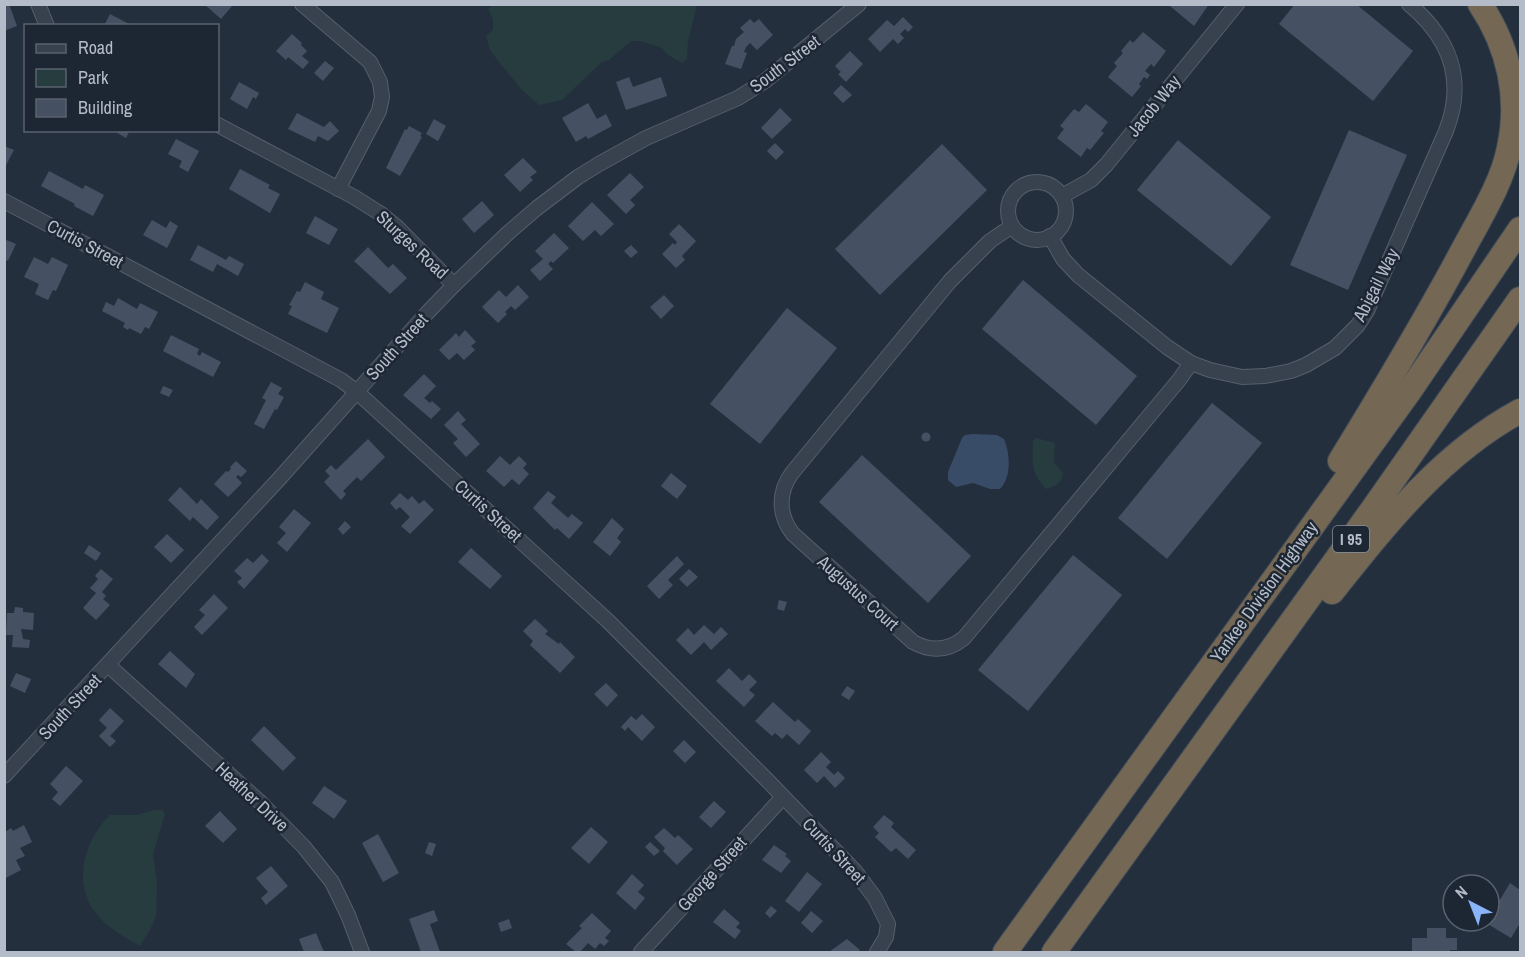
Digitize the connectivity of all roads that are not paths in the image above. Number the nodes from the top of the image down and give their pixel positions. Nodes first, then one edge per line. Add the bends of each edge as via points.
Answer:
1 (38, 4) edge
2 (302, 4) edge
3 (860, 4) edge
4 (1237, 4) edge
5 (1409, 4) edge
6 (1480, 4) edge
7 (46, 24) edge
8 (219, 126) edge
9 (338, 189) junction
10 (1062, 196) junction
11 (4, 201) edge
12 (1012, 226) junction
13 (1521, 229) edge
14 (1050, 236) junction
15 (454, 285) junction
16 (1521, 299) edge
17 (1191, 363) junction
18 (357, 392) junction
19 (1521, 411) edge
20 (1231, 638) junction
21 (109, 666) junction
22 (4, 776) edge
23 (1181, 777) junction
24 (783, 797) junction
25 (362, 952) edge
26 (641, 952) edge
27 (877, 952) edge
28 (1005, 952) edge
29 (1054, 952) edge

1 - 7 street
2 - 9 street via 370,62 382,89 376,119
3 - 15 street, South Street via 751,90 646,138 578,177 537,208
4 - 10 street, Jacob Way via 1101,170
5 - 17 street, Abigail Way via 1434,27 1445,46 1452,66 1455,99 1446,131 1367,311 1335,348 1291,371 1242,377
6 - 20 highway via 1503,47 1513,98 1512,136 1501,173 1408,351
8 - 9 street, Sturges Road
9 - 15 street, Sturges Road via 390,221
10 - 12 street via 1044,183 1021,186 1009,202
10 - 14 street via 1064,221
11 - 18 street, Curtis Street
12 - 14 street via 1029,238
12 - 17 street, Augustus Court via 990,241 950,281 783,489 782,513 793,534 913,642 939,649 964,638
13 - 20 highway, Yankee Division Highway / I 95
14 - 17 street, Abigail Way via 1078,275
15 - 18 street, South Street
16 - 23 highway, I 95
18 - 21 street, South Street
18 - 24 street, Curtis Street via 608,621
19 - 23 highway via 1463,449 1403,505
20 - 28 highway, Yankee Division Highway / I 95
21 - 22 street, South Street
21 - 25 street, Heather Drive via 261,803 314,858 332,882
23 - 29 highway, I 95
24 - 26 street, George Street
24 - 27 street, Curtis Street via 855,871 875,898 888,924

